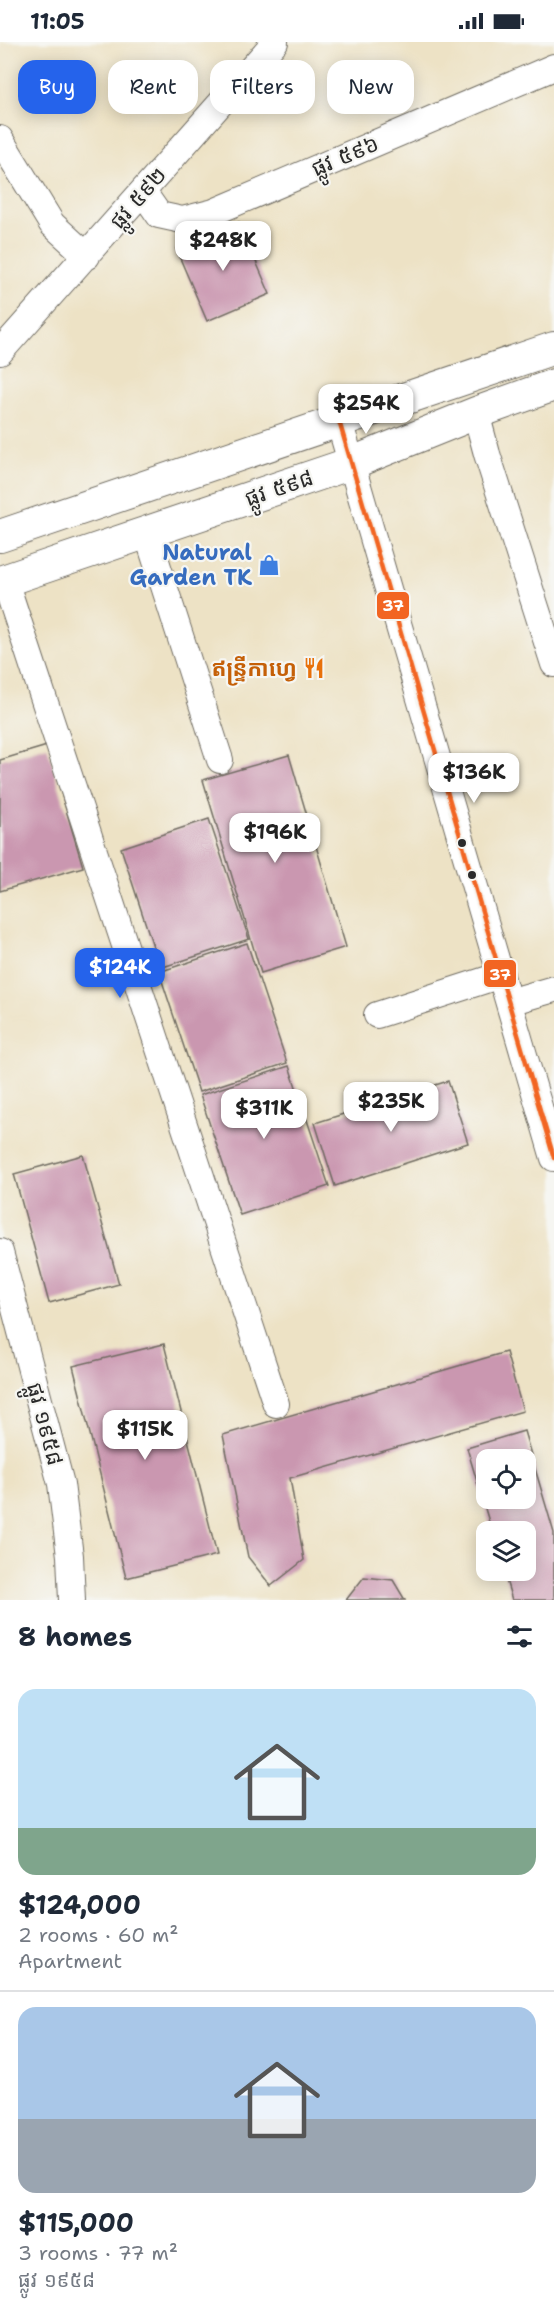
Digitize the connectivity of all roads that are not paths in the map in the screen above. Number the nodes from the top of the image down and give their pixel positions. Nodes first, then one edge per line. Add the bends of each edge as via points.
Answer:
1 (275, 42) edge
2 (554, 67) edge
3 (0, 139) edge
4 (143, 192) junction
5 (87, 256) junction
6 (554, 348) edge
7 (0, 352) edge
8 (554, 385) edge
9 (476, 413) junction
10 (339, 421) junction
11 (352, 463) junction
12 (147, 534) junction
13 (0, 536) edge
14 (3, 581) edge
15 (554, 664) edge
16 (220, 760) dead end
17 (501, 975) junction
18 (554, 989) edge
19 (509, 1002) junction
20 (377, 1015) dead end
21 (554, 1158) edge
22 (0, 1252) edge
23 (276, 1404) dead end
24 (72, 1600) edge

1 - 4 street, ផ្លូវ ៥៩២
2 - 4 street, ផ្លូវ ៥៩៦ via 214,212 182,220 159,215
3 - 5 street via 52,224
4 - 5 street, ផ្លូវ ៥៩២
5 - 7 street, ផ្លូវ ៥៩២
6 - 10 main road, ផ្លូវ ៥៩៨
8 - 9 main road, ផ្លូវ ៥៩៨
9 - 11 main road, ផ្លូវ ៥៩៨
9 - 15 street
10 - 11 street
10 - 13 main road, ផ្លូវ ៥៩៨
11 - 12 main road, ផ្លូវ ៥៩៨
11 - 17 street
12 - 14 main road, ផ្លូវ ៥៩៨
12 - 16 street
14 - 23 street
17 - 19 street
17 - 20 street
18 - 19 street
19 - 21 street
22 - 24 street, ផ្លូវ ១៩៥៨ via 61,1484

